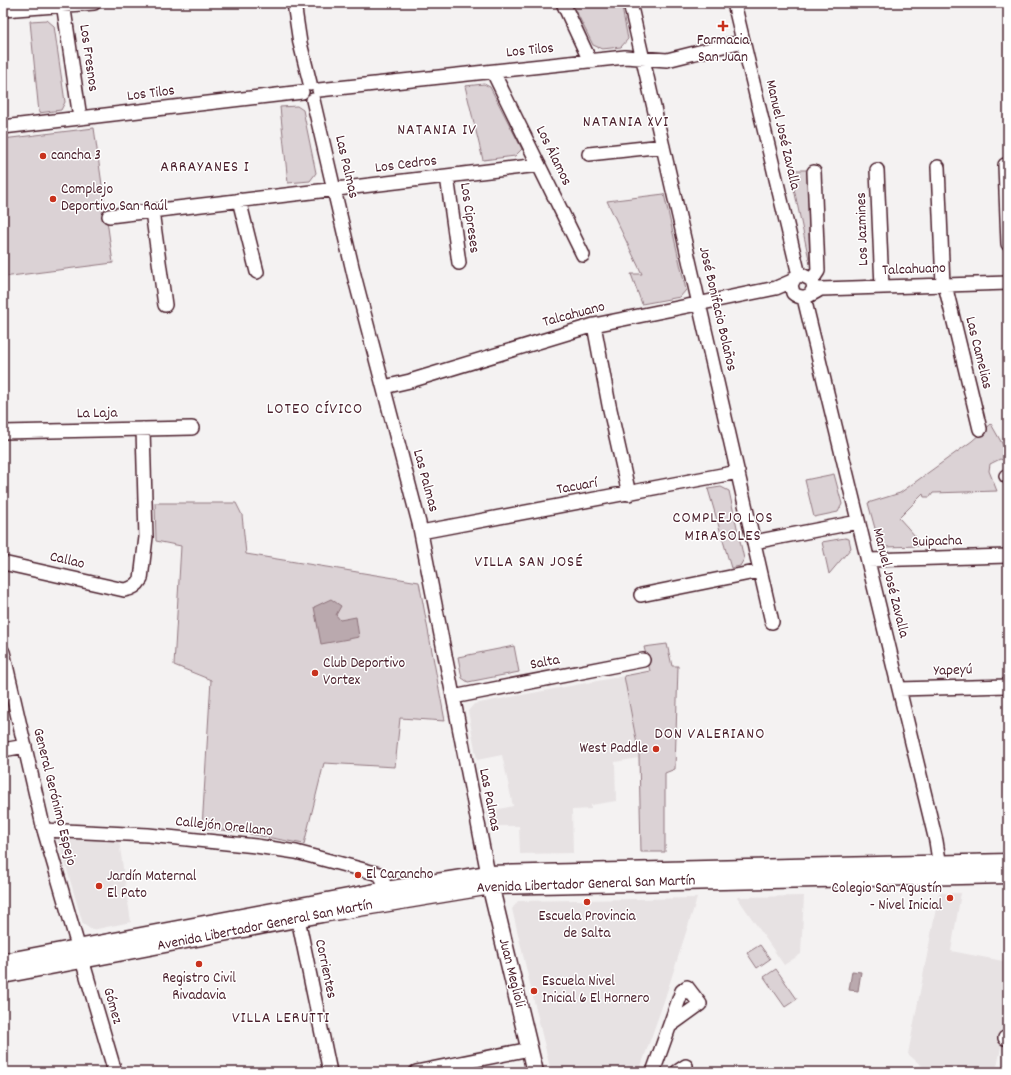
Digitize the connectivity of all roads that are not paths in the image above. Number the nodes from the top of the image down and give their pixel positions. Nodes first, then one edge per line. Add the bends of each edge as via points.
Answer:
1 (94, 3) edge
2 (294, 3) edge
3 (563, 3) edge
4 (630, 3) edge
5 (734, 3) edge
6 (63, 4) edge
7 (3, 10) edge
8 (743, 41) junction
9 (643, 58) junction
10 (590, 61) junction
11 (493, 72) junction
12 (311, 91) junction
13 (80, 118) junction
14 (3, 127) edge
15 (663, 146) junction
16 (589, 154) dead end
17 (539, 165) junction
18 (1005, 165) dead end
19 (938, 167) dead end
20 (877, 170) dead end
21 (814, 172) dead end
22 (447, 176) junction
23 (334, 189) junction
24 (239, 200) junction
25 (152, 211) junction
26 (109, 216) dead end
27 (1008, 244) edge
28 (583, 255) dead end
29 (459, 263) dead end
30 (256, 272) dead end
31 (794, 282) junction
32 (1008, 283) edge
33 (944, 285) junction
34 (882, 287) junction
35 (812, 289) junction
36 (700, 304) junction
37 (165, 305) dead end
38 (594, 325) junction
39 (384, 387) junction
40 (192, 428) dead end
41 (143, 429) junction
42 (980, 429) dead end
43 (3, 432) edge
44 (738, 472) junction
45 (629, 494) junction
46 (858, 522) junction
47 (421, 532) junction
48 (754, 542) junction
49 (1008, 556) edge
50 (868, 560) junction
51 (3, 563) edge
52 (760, 571) junction
53 (641, 595) dead end
54 (772, 622) dead end
55 (3, 652) edge
56 (643, 660) dead end
57 (1008, 686) edge
58 (899, 689) junction
59 (453, 697) junction
60 (25, 746) junction
61 (3, 750) edge
62 (44, 830) junction
63 (1008, 862) edge
64 (940, 870) junction
65 (1008, 875) edge
66 (489, 880) junction
67 (386, 890) junction
68 (297, 913) junction
69 (81, 954) junction
70 (3, 962) edge
71 (3, 975) edge
72 (671, 1025) dead end
73 (530, 1049) junction
74 (115, 1072) edge
75 (330, 1072) edge
76 (416, 1072) edge
77 (535, 1072) edge
78 (653, 1072) edge

1 - 6 street
2 - 12 street, Las Palmas
3 - 10 street
4 - 9 street, José Bonifacio Bolaños
5 - 8 street, Manuel José Zavalla
6 - 7 street
6 - 13 street, Los Fresnos
8 - 9 street, Los Tilos via 667,60
8 - 31 street, Manuel José Zavalla
9 - 10 street, Los Tilos via 625,57
9 - 15 street, José Bonifacio Bolaños
10 - 11 street, Los Tilos
11 - 12 street, Los Tilos
11 - 17 street, Los Álamos
12 - 13 street, Los Tilos
12 - 23 street, Las Palmas
13 - 14 street, Los Tilos
15 - 16 street
15 - 36 street, José Bonifacio Bolaños
17 - 22 street, Los Cedros
17 - 28 street, Los Álamos
18 - 27 street
19 - 33 street, Las Camelias
20 - 34 street, Los Jazmines
21 - 35 street via 818,271
22 - 23 street, Los Cedros
22 - 29 street, Los Cipreses
23 - 24 street, Los Cedros
23 - 39 street, Las Palmas
24 - 25 street, Los Cedros
24 - 30 street
25 - 26 street, Los Cedros
25 - 37 street
31 - 35 street via 806,275
31 - 35 street via 796,296
31 - 36 street, Talcahuano
32 - 33 street, Talcahuano
33 - 34 street, Talcahuano
33 - 42 street, Las Camelias
34 - 35 street, Talcahuano
35 - 46 street, Manuel José Zavalla
36 - 38 street, Talcahuano
36 - 44 street, José Bonifacio Bolaños
38 - 39 street, Talcahuano
38 - 45 street
39 - 47 street, Las Palmas
40 - 41 street, La Laja
41 - 43 street, La Laja
41 - 51 street, Callao via 146,537 141,579 135,587 124,590
44 - 45 street, Tacuarí
44 - 48 street, José Bonifacio Bolaños
45 - 47 street, Tacuarí
46 - 48 street
46 - 50 street, Manuel José Zavalla
47 - 59 street, Las Palmas
48 - 52 street, José Bonifacio Bolaños
49 - 50 street, Suipacha
50 - 58 street, Manuel José Zavalla
52 - 53 street
52 - 54 street, José Bonifacio Bolaños
55 - 60 street, General Gerónimo Espejo
56 - 59 street, Salta
57 - 58 street, Yapeyú
58 - 64 street, Manuel José Zavalla via 936,841
59 - 66 street, Las Palmas
60 - 61 street
60 - 62 street, General Gerónimo Espejo
62 - 67 street, Callejón Orellano via 205,840 296,852 379,874
62 - 69 street, General Gerónimo Espejo
63 - 64 main road, Avenida Libertador General San Martín
64 - 65 main road, Avenida Libertador General San Martín
64 - 66 main road, Avenida Libertador General San Martín
66 - 67 main road, Avenida Libertador General San Martín
66 - 68 main road, Avenida Libertador General San Martín
66 - 73 main road, Juan Meglioli
67 - 68 main road, Avenida Libertador General San Martín
68 - 69 main road, Avenida Libertador General San Martín
68 - 75 street, Corrientes
69 - 70 main road, Avenida Libertador General San Martín
69 - 71 main road, Avenida Libertador General San Martín
69 - 74 street, Gómez
72 - 78 street
73 - 76 street
73 - 77 main road, Juan Meglioli

